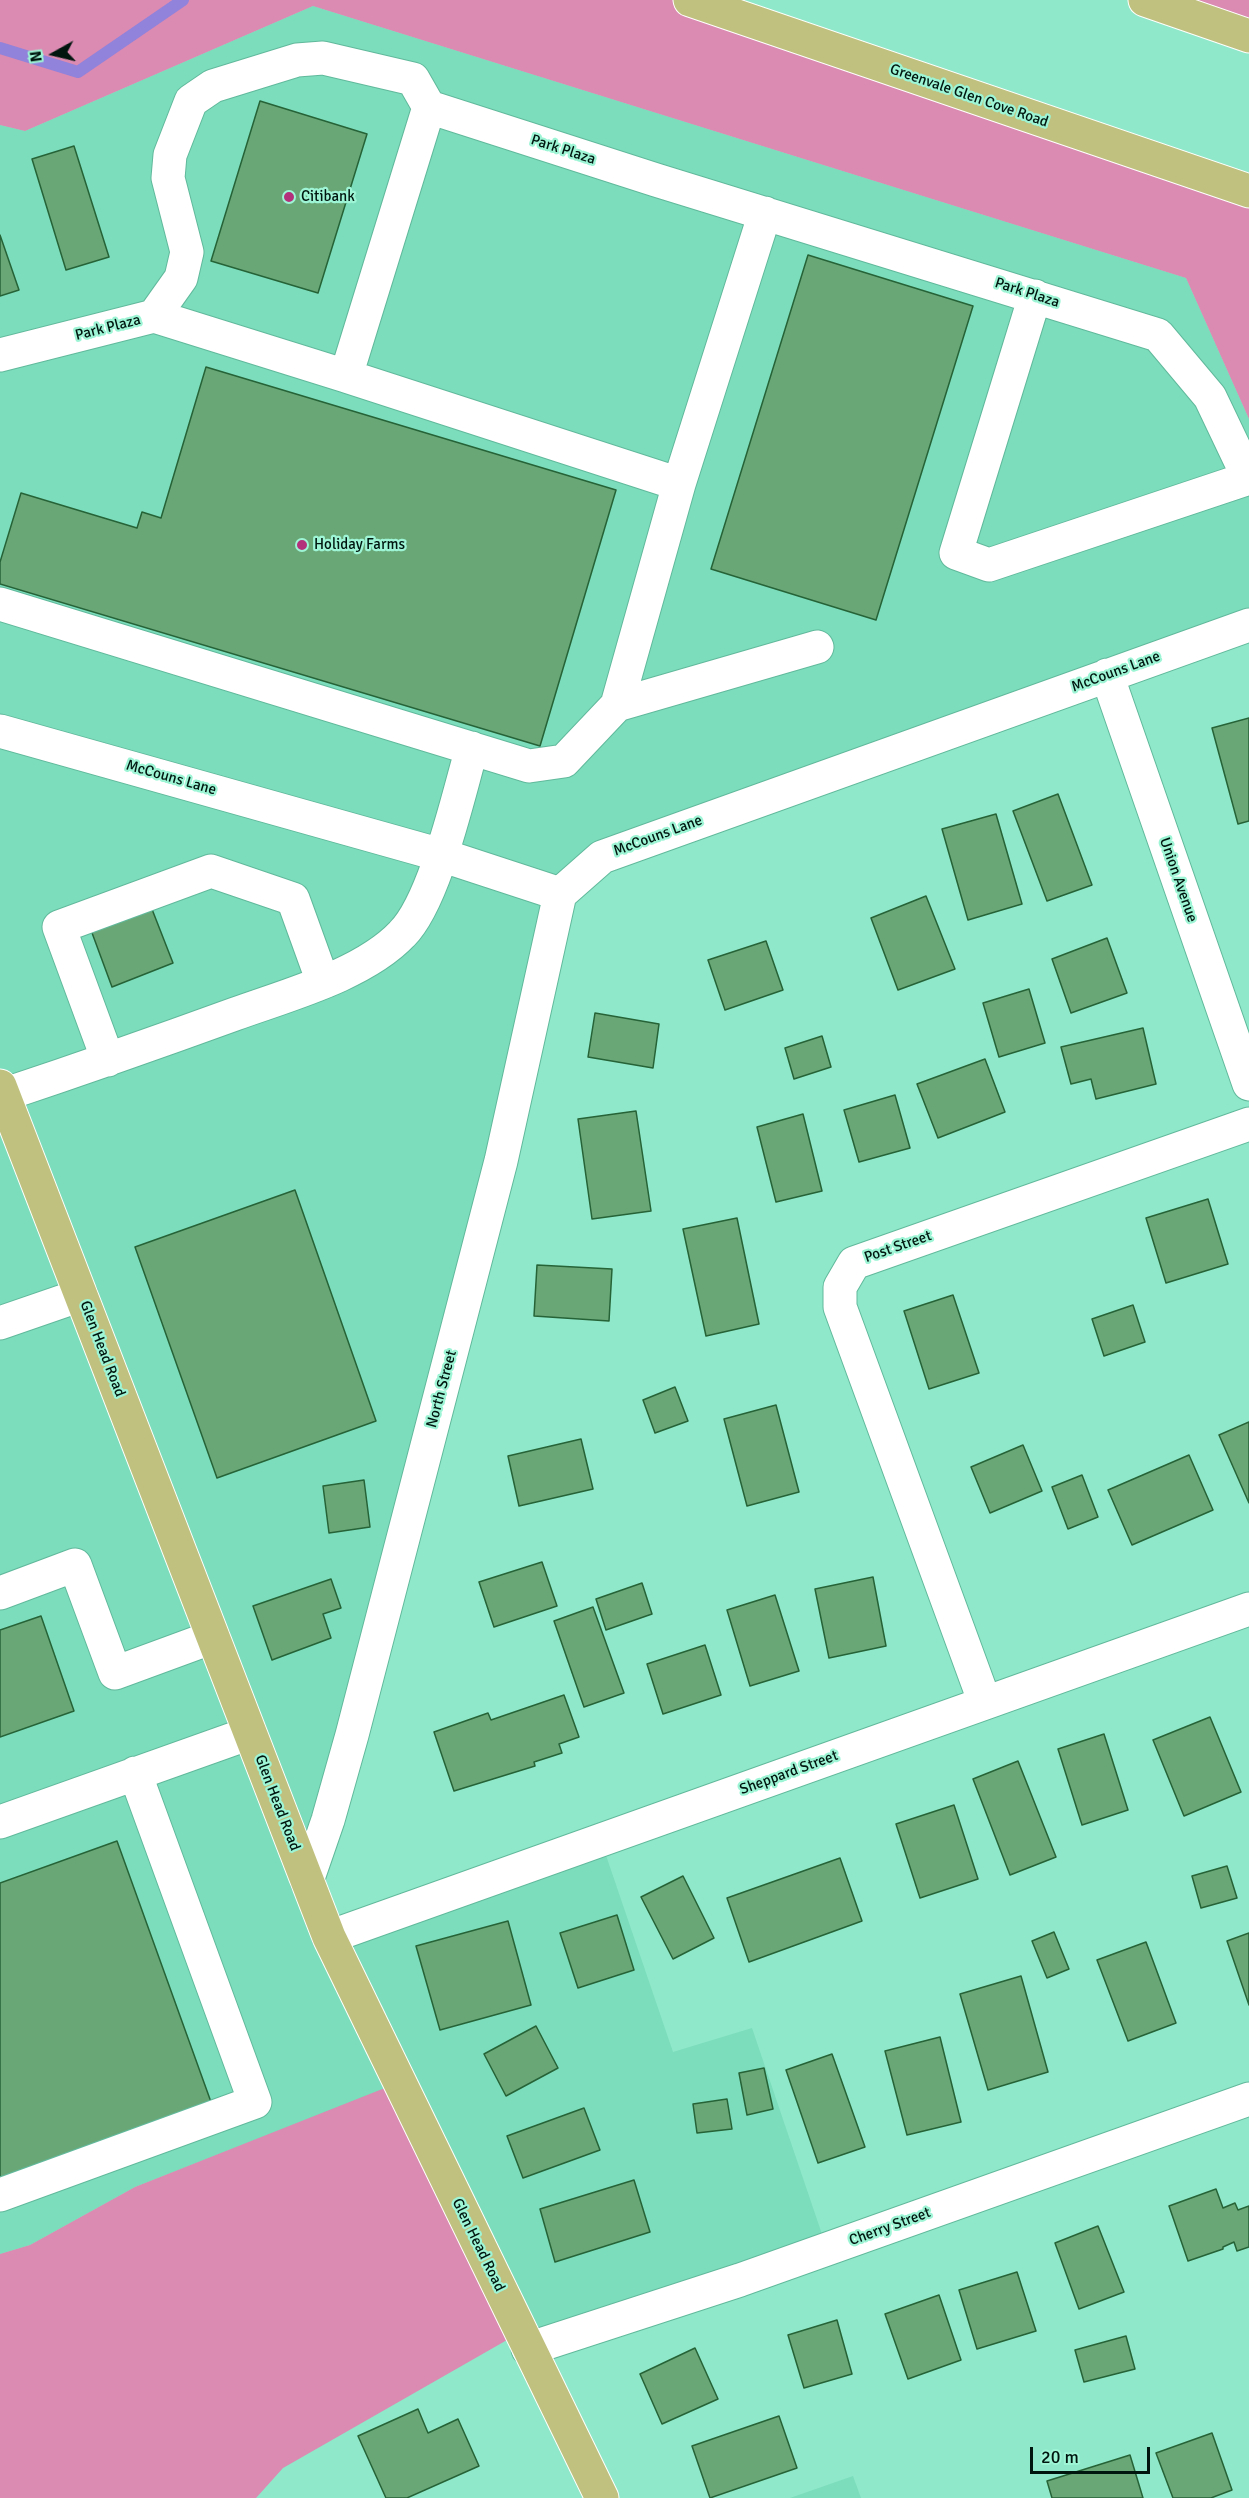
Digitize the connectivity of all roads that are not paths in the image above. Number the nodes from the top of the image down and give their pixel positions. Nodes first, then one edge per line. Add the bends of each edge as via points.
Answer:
1 (690, 0) edge
2 (1145, 0) edge
3 (1249, 36) edge
4 (429, 106) junction
5 (1249, 191) edge
6 (765, 213) junction
7 (1035, 296) junction
8 (154, 316) junction
9 (0, 355) edge
10 (346, 376) junction
11 (1249, 479) edge
12 (679, 484) junction
13 (0, 604) edge
14 (1249, 625) edge
15 (817, 647) dead end
16 (1107, 675) junction
17 (616, 705) junction
18 (0, 731) edge
19 (472, 748) junction
20 (441, 855) junction
21 (560, 894) junction
22 (323, 982) junction
23 (108, 1060) junction
24 (1249, 1084) edge
25 (2, 1090) edge
26 (1249, 1124) edge
27 (81, 1295) junction
28 (0, 1323) edge
29 (0, 1593) edge
30 (1249, 1609) edge
31 (213, 1637) junction
32 (985, 1703) junction
33 (250, 1733) junction
34 (135, 1773) junction
35 (0, 1822) edge
36 (307, 1881) junction
37 (329, 1937) junction
38 (1249, 2099) edge
39 (0, 2195) edge
40 (528, 2349) junction
41 (602, 2498) edge

1 - 5 main road, Greenvale Glen Cove Road
2 - 3 main road
4 - 6 street, Park Plaza
4 - 8 street, Park Plaza via 413,79 322,58 297,60 213,86 191,100 170,155 168,178 187,252 181,278
4 - 10 street
6 - 7 street, Park Plaza
6 - 12 street
7 - 11 street, Park Plaza via 1158,335 1210,396
7 - 11 street via 956,553 989,566
8 - 9 street, Park Plaza
8 - 10 street
10 - 12 street
12 - 17 street
13 - 19 street
14 - 16 street, McCouns Lane
15 - 17 street
16 - 21 street, McCouns Lane via 602,857
16 - 24 street, Union Avenue
17 - 19 street via 564,760 529,766
18 - 20 street, McCouns Lane
19 - 20 street
20 - 21 street, McCouns Lane
20 - 22 street via 420,908 402,934 378,953
21 - 36 street, North Street via 501,1161 352,1736
22 - 23 street
22 - 23 street via 293,899 211,871 59,927
23 - 25 street
25 - 27 main road, Glen Head Road
26 - 32 street, Post Street via 854,1263 840,1287 840,1307
27 - 28 street
27 - 31 main road, Glen Head Road
29 - 31 street via 75,1565 115,1674
30 - 32 street, Sheppard Street
31 - 33 main road, Glen Head Road
32 - 37 street, Sheppard Street
33 - 34 street
33 - 36 main road, Glen Head Road
34 - 35 street
34 - 39 street via 255,2102
36 - 37 main road, Glen Head Road
37 - 40 main road, Glen Head Road
38 - 40 street, Cherry Street via 740,2280
40 - 41 main road, Glen Head Road

